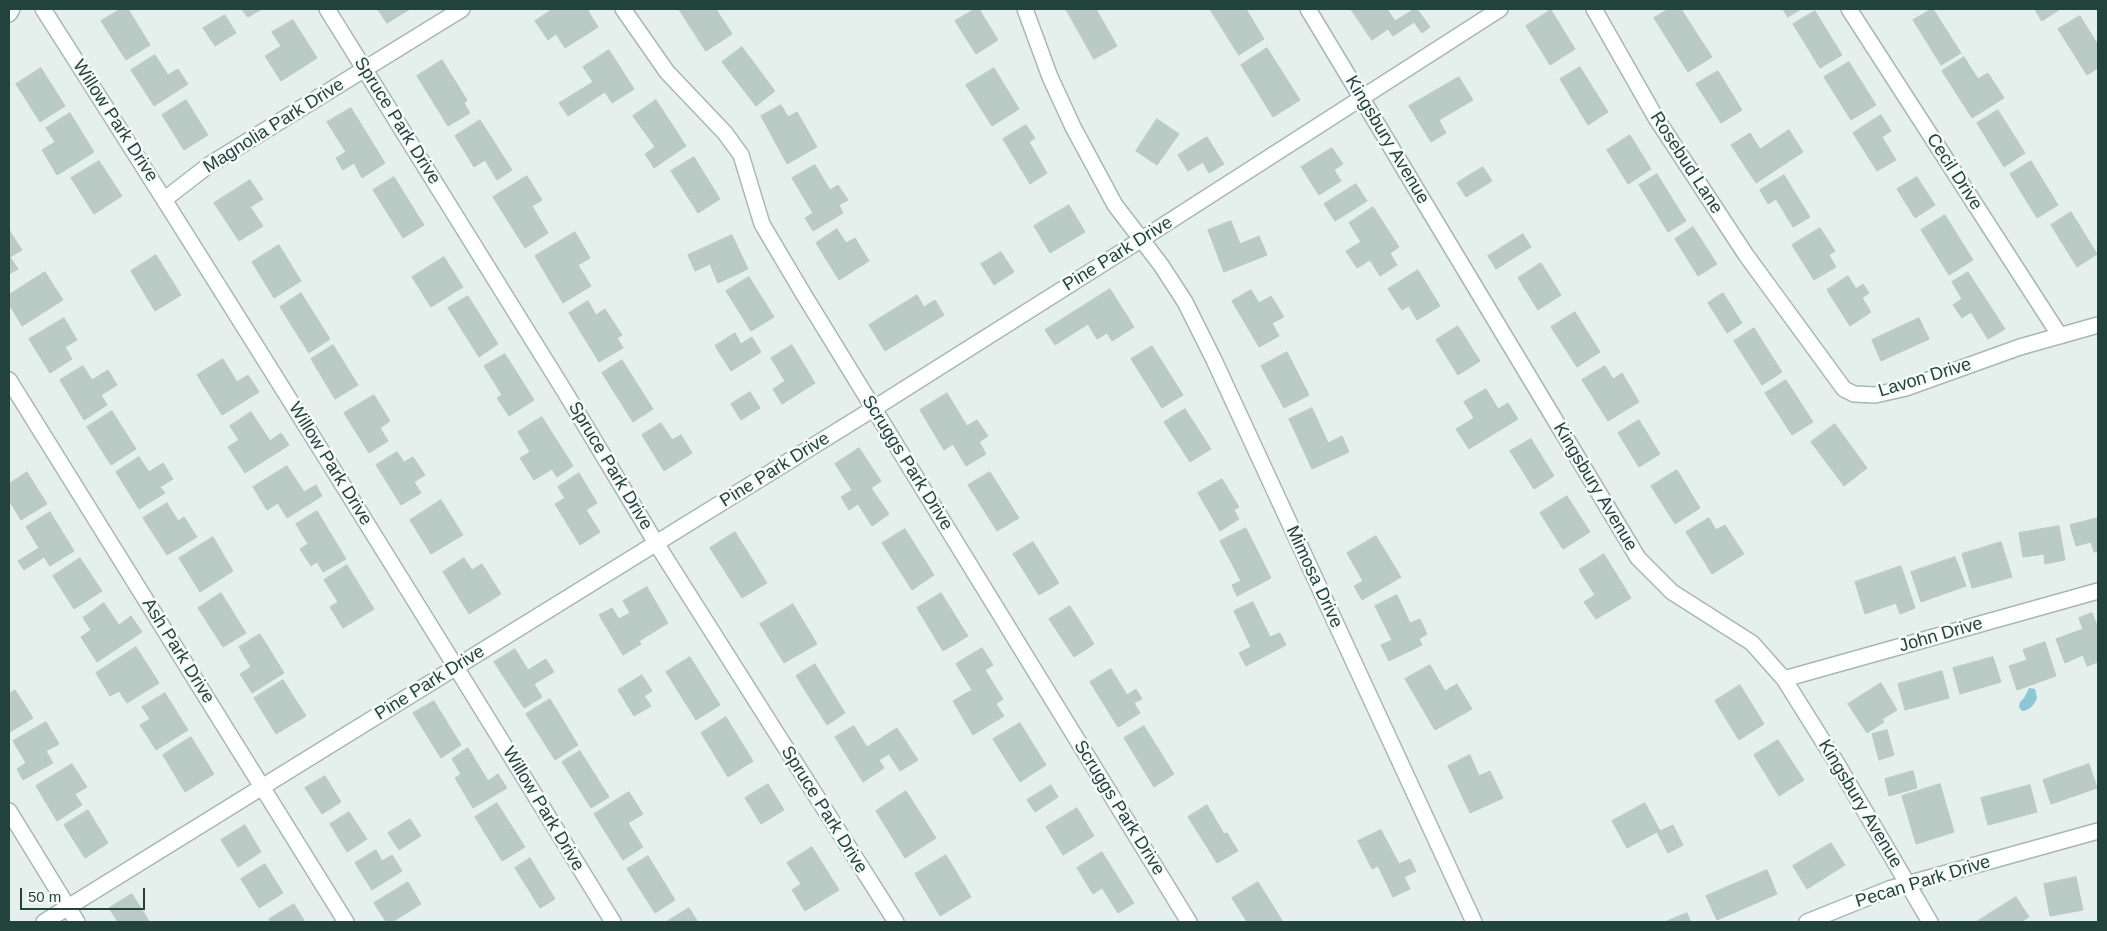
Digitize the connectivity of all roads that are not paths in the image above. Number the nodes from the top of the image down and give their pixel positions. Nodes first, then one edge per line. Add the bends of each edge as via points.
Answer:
1 (12, 9) edge
2 (43, 9) edge
3 (327, 9) edge
4 (462, 9) edge
5 (623, 9) edge
6 (1025, 9) edge
7 (1308, 9) edge
8 (1500, 9) edge
9 (1594, 9) edge
10 (1849, 9) edge
11 (9, 14) edge
12 (365, 68) junction
13 (1362, 98) junction
14 (165, 199) junction
15 (1142, 239) junction
16 (1787, 313) joint
17 (2098, 325) edge
18 (2060, 336) junction
19 (9, 380) edge
20 (873, 408) junction
21 (656, 544) junction
22 (2098, 590) edge
23 (456, 667) junction
24 (1784, 679) junction
25 (262, 787) junction
26 (9, 810) edge
27 (2098, 831) edge
28 (1907, 884) junction
29 (68, 907) junction
30 (44, 922) edge
31 (77, 922) edge
32 (346, 922) edge
33 (613, 922) edge
34 (896, 922) edge
35 (1189, 922) edge
36 (1474, 922) edge
37 (1807, 922) edge
38 (1930, 922) edge

1 - 11 street
2 - 14 street, Willow Park Drive
3 - 12 street, Spruce Park Drive
4 - 12 street, Magnolia Park Drive
5 - 20 street, Scruggs Park Drive via 667,72 725,133 741,155 762,224
6 - 15 street, Mimosa Drive via 1073,127 1115,205
7 - 13 street, Kingsbury Avenue
8 - 13 street, Pine Park Drive
9 - 16 street, Rosebud Lane via 1656,118
10 - 18 street, Cecil Drive
12 - 14 street, Magnolia Park Drive via 209,165
12 - 21 street, Spruce Park Drive
13 - 15 street, Pine Park Drive
13 - 24 street, Kingsbury Avenue via 1638,558 1672,592 1752,643
14 - 23 street, Willow Park Drive
15 - 20 street, Pine Park Drive
15 - 36 street, Mimosa Drive via 1185,302 1214,360
16 - 18 street, Lavon Drive via 1844,389 1854,394 1875,395 1906,388
17 - 18 street, Lavon Drive
19 - 25 street, Ash Park Drive
20 - 21 street, Pine Park Drive
20 - 35 street, Scruggs Park Drive
21 - 23 street, Pine Park Drive
21 - 34 street, Spruce Park Drive
22 - 24 street, John Drive
23 - 25 street, Pine Park Drive
23 - 33 street, Willow Park Drive
24 - 28 street, Kingsbury Avenue
25 - 29 street, Pine Park Drive
25 - 32 street, Ash Park Drive
26 - 29 street
27 - 28 street, Pecan Park Drive
28 - 37 street, Pecan Park Drive
28 - 38 street, Kingsbury Avenue
29 - 30 street, Pine Park Drive
29 - 31 street

